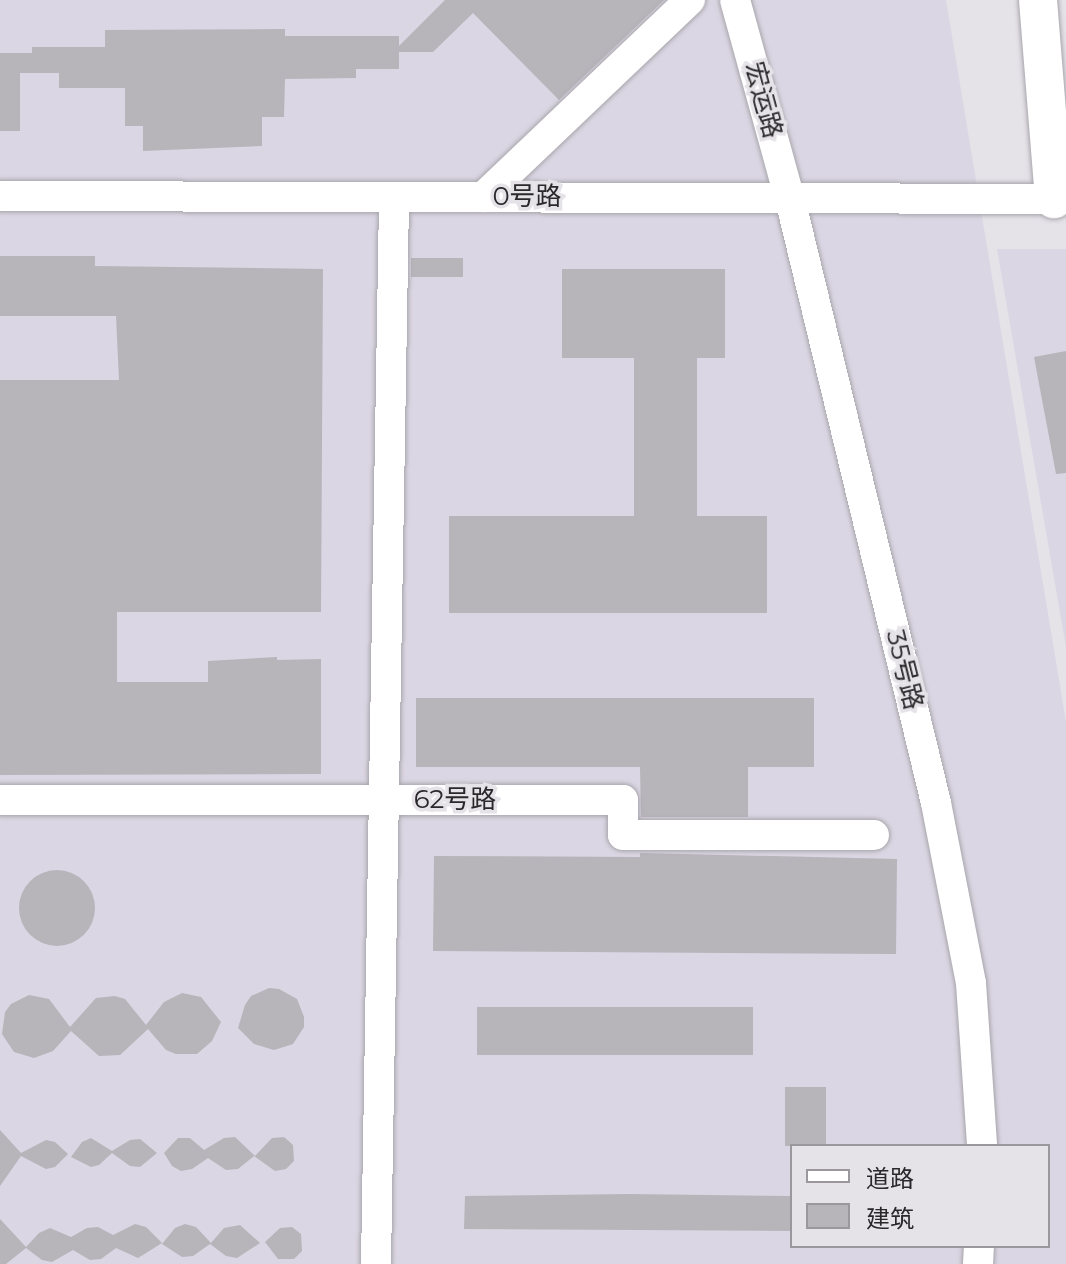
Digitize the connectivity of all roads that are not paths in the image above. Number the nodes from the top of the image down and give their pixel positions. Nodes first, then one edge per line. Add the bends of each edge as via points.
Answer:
1 (690, 0) edge
2 (735, 0) edge
3 (1038, 0) edge
4 (0, 196) edge
5 (394, 197) junction
6 (483, 197) junction
7 (790, 199) junction
8 (1060, 199) edge
9 (0, 800) edge
10 (384, 800) junction
11 (874, 835) dead end
12 (982, 1144) edge
13 (376, 1264) edge

1 - 6 street
2 - 7 street, 宏运路
3 - 8 main road
4 - 5 street, 0号路
5 - 6 street, 0号路
5 - 10 street
6 - 7 street, 0号路
7 - 8 street, 0号路
7 - 12 street, 35号路 via 936,803 971,983
9 - 10 street, 62号路
10 - 11 street, 62号路 via 623,800 623,835
10 - 13 street

